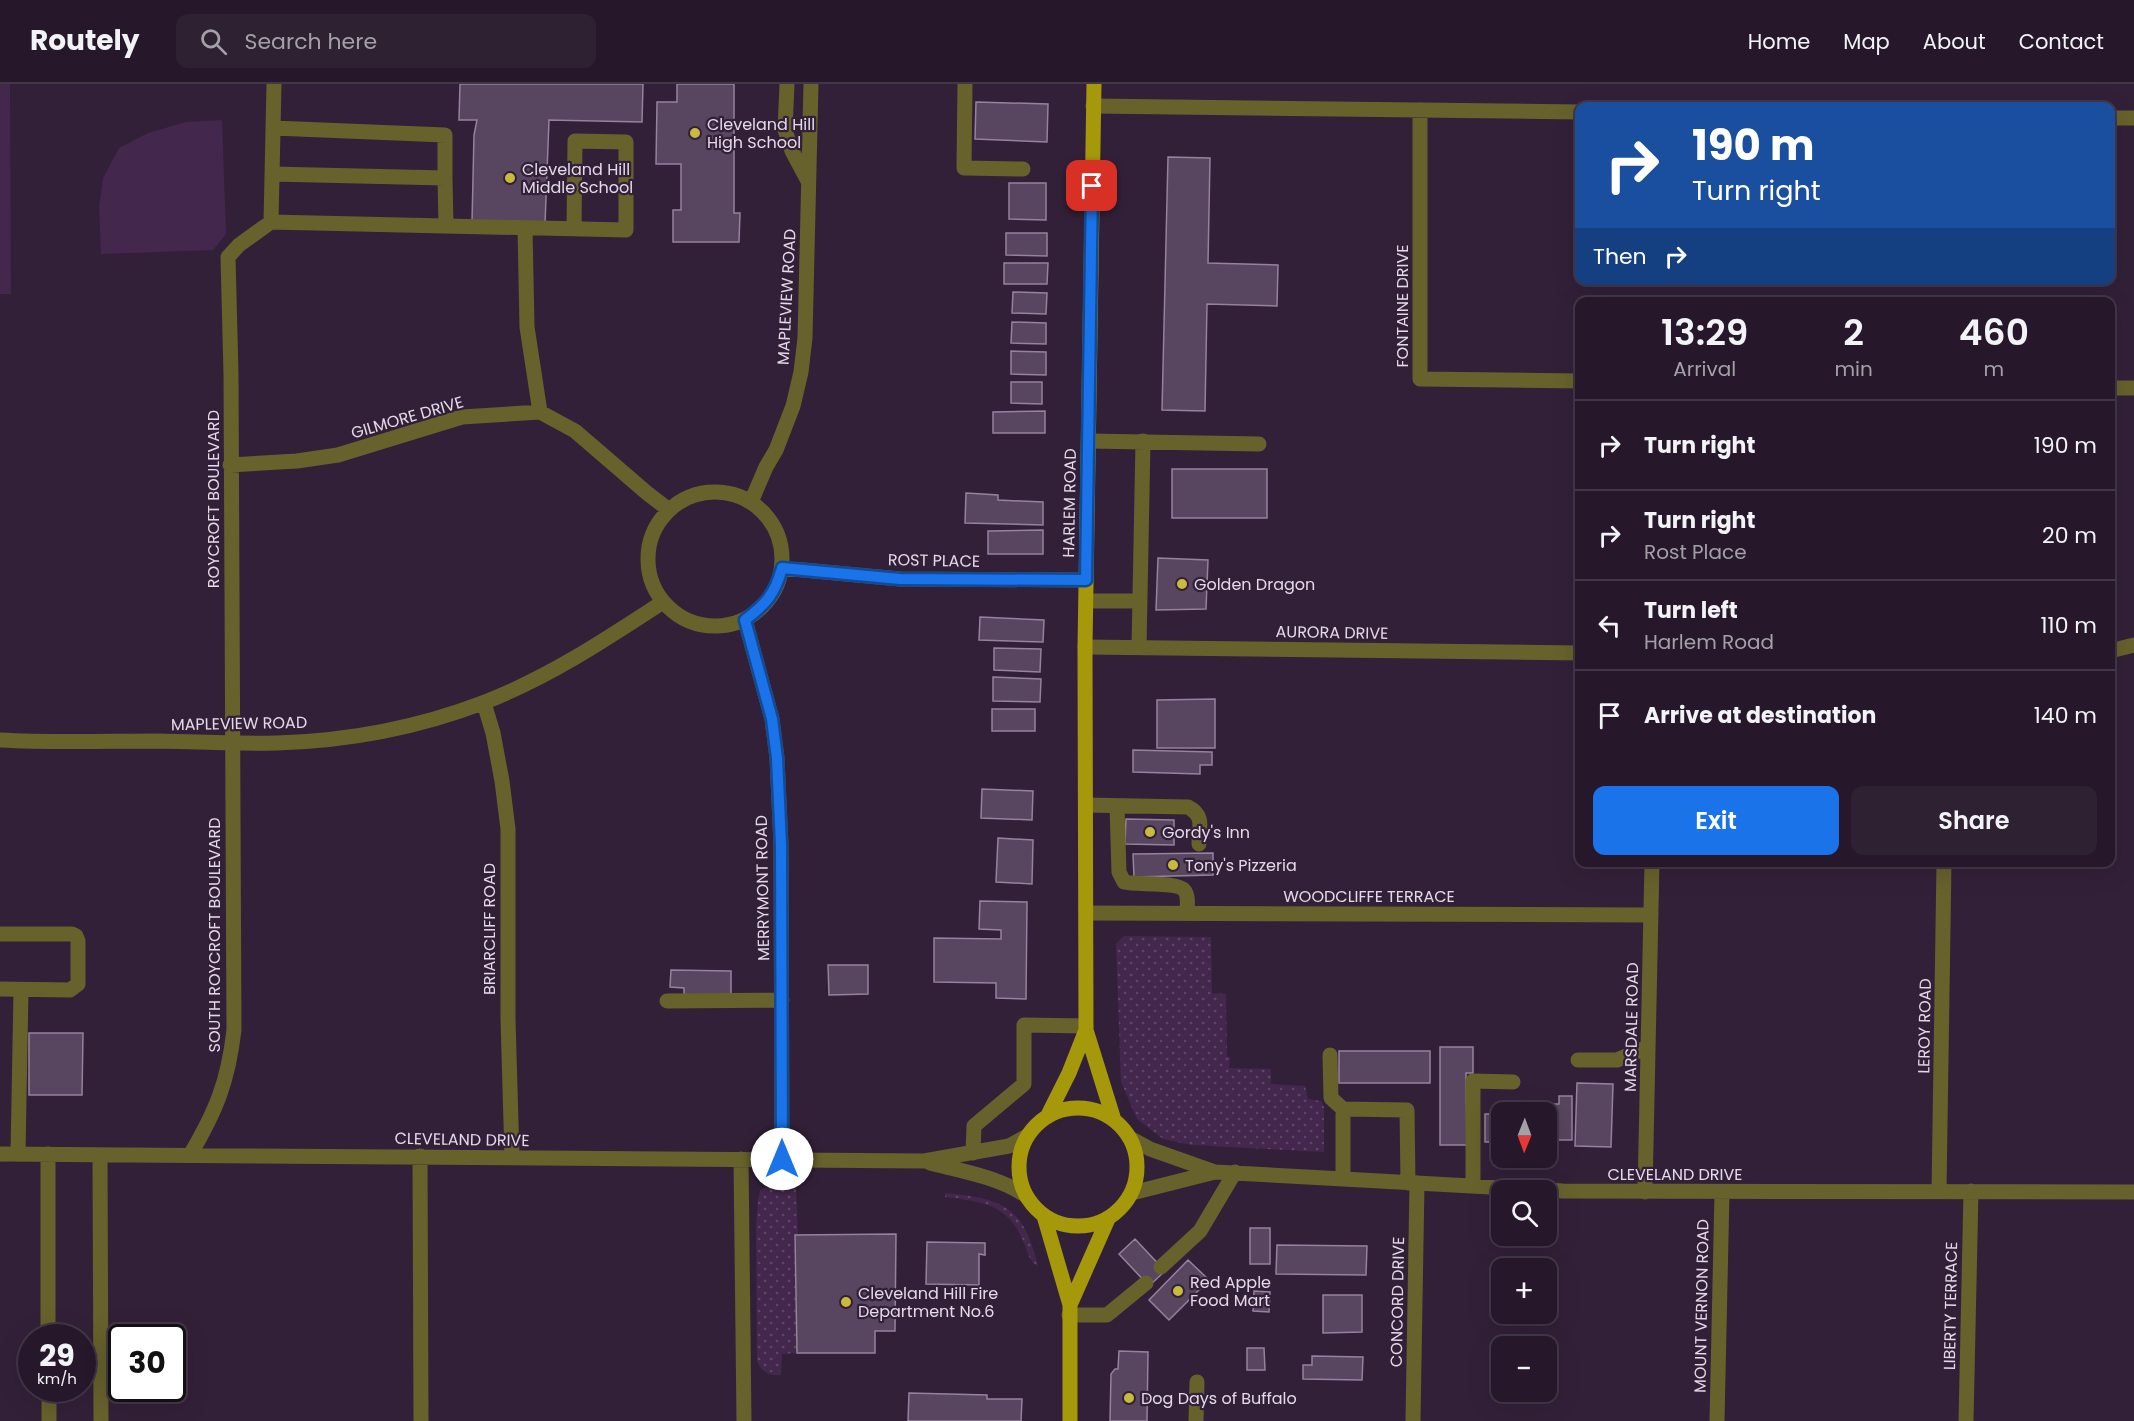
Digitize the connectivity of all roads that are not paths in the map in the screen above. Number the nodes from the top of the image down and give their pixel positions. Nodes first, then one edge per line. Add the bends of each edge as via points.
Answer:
1 (274, 84) edge
2 (787, 84) edge
3 (811, 84) edge
4 (965, 84) edge
5 (1094, 84) edge
6 (1093, 106) junction
7 (1420, 110) junction
8 (1575, 112) edge
9 (2115, 118) edge
10 (2134, 118) edge
11 (273, 128) junction
12 (1023, 169) dead end
13 (272, 174) junction
14 (445, 178) junction
15 (809, 183) junction
16 (271, 222) junction
17 (446, 226) junction
18 (525, 228) junction
19 (574, 228) junction
20 (1575, 381) edge
21 (2115, 388) edge
22 (2134, 388) edge
23 (540, 412) junction
24 (1089, 441) junction
25 (1143, 441) junction
26 (1259, 444) dead end
27 (230, 465) junction
28 (751, 502) junction
29 (669, 510) junction
30 (782, 568) junction
31 (1086, 580) junction
32 (1086, 601) junction
33 (1140, 601) junction
34 (663, 602) junction
35 (745, 620) junction
36 (2134, 645) edge
37 (1085, 647) junction
38 (1139, 648) junction
39 (2115, 650) edge
40 (1575, 653) edge
41 (484, 703) junction
42 (0, 740) edge
43 (232, 742) junction
44 (1086, 805) junction
45 (1117, 806) junction
46 (1199, 844) dead end
47 (1652, 867) edge
48 (1944, 867) edge
49 (1087, 913) junction
50 (1187, 913) junction
51 (1651, 915) junction
52 (0, 934) edge
53 (0, 989) edge
54 (21, 990) junction
55 (782, 1000) junction
56 (668, 1001) dead end
57 (1086, 1028) junction
58 (1648, 1047) junction
59 (1330, 1055) dead end
60 (1578, 1060) dead end
61 (1513, 1082) dead end
62 (1343, 1109) junction
63 (1047, 1117) junction
64 (1114, 1120) junction
65 (1027, 1136) junction
66 (1130, 1138) junction
67 (973, 1153) junction
68 (0, 1154) edge
69 (18, 1154) junction
70 (48, 1154) junction
71 (100, 1155) junction
72 (190, 1155) junction
73 (420, 1156) junction
74 (512, 1157) junction
75 (741, 1159) junction
76 (782, 1159) junction
77 (924, 1161) junction
78 (1215, 1172) junction
79 (1235, 1172) junction
80 (1343, 1179) junction
81 (1413, 1183) junction
82 (1473, 1186) junction
83 (1939, 1191) junction
84 (1971, 1191) junction
85 (1645, 1192) junction
86 (1722, 1192) junction
87 (2134, 1192) edge
88 (1132, 1193) junction
89 (1025, 1195) junction
90 (1044, 1216) junction
91 (1108, 1219) junction
92 (1161, 1267) dead end
93 (1146, 1282) dead end
94 (1070, 1310) junction
95 (48, 1324) edge
96 (1197, 1382) dead end
97 (49, 1402) edge
98 (49, 1421) edge
99 (101, 1421) edge
100 (421, 1421) edge
101 (744, 1421) edge
102 (1070, 1421) edge
103 (1196, 1421) edge
104 (1413, 1421) edge
105 (1717, 1421) edge
106 (1966, 1421) edge

1 - 11 street
2 - 15 street via 785,130
3 - 15 street, MAPLEVIEW ROAD
4 - 12 street via 963,168
5 - 6 main road, HARLEM ROAD
6 - 7 street
6 - 24 main road, HARLEM ROAD
7 - 8 street
7 - 20 street, FONTAINE DRIVE via 1420,379
9 - 10 street
11 - 13 street
11 - 14 street via 445,135
13 - 14 street
13 - 16 street
14 - 17 street
15 - 28 street, MAPLEVIEW ROAD via 801,372 781,439
16 - 17 street
16 - 27 street, ROYCROFT BOULEVARD via 228,257
17 - 18 street
18 - 19 street
18 - 23 street via 528,327
19 - 19 street via 626,230 626,142 575,141
21 - 22 street
23 - 27 street, GILMORE DRIVE via 462,417 338,455
23 - 29 street via 576,431
24 - 25 street
24 - 31 main road, HARLEM ROAD
25 - 26 street
25 - 33 street
27 - 43 street, ROYCROFT BOULEVARD
28 - 29 street via 729,493 706,492 684,499
28 - 30 street via 772,523 781,544
29 - 34 street via 655,528 647,560 651,583
30 - 31 street, ROST PLACE via 900,579
30 - 35 street via 777,586 764,606
31 - 32 main road, HARLEM ROAD
32 - 33 street
32 - 37 main road, HARLEM ROAD
33 - 38 street
34 - 35 street via 681,617 709,626
34 - 41 street, MAPLEVIEW ROAD via 535,681
35 - 55 street, MERRYMONT ROAD via 772,719 777,758
36 - 39 street
37 - 38 street, AURORA DRIVE
37 - 44 main road, HARLEM ROAD
38 - 40 street, AURORA DRIVE
41 - 43 street, MAPLEVIEW ROAD via 424,721 341,738
41 - 74 street, BRIARCLIFF ROAD via 495,742 507,830
42 - 43 street, MAPLEVIEW ROAD
43 - 72 street, SOUTH ROYCROFT BOULEVARD via 233,1040 229,1070 216,1109
44 - 45 street
44 - 49 main road, HARLEM ROAD
45 - 46 street via 1188,807 1199,817
45 - 50 street via 1119,872 1124,882 1178,886 1187,895
47 - 51 street, MARSDALE ROAD
48 - 83 street, LEROY ROAD
49 - 50 street, WOODCLIFFE TERRACE
49 - 57 main road, HARLEM ROAD
50 - 51 street, WOODCLIFFE TERRACE
51 - 58 street, MARSDALE ROAD
52 - 54 street via 72,934 78,941 78,984 74,988
53 - 54 street
54 - 69 street
55 - 56 street
55 - 76 street, MERRYMONT ROAD
57 - 63 main road, HARLEM ROAD
57 - 64 main road, HARLEM ROAD
57 - 67 street via 1024,1025 1024,1084 974,1126
58 - 60 street via 1617,1060
58 - 85 street, MARSDALE ROAD
59 - 62 street via 1331,1098
61 - 82 street via 1473,1082
62 - 80 street
62 - 81 street, CONCORD DRIVE via 1407,1110
63 - 64 main road via 1073,1108 1088,1109
63 - 65 main road
64 - 66 main road
65 - 67 street, CLEVELAND DRIVE via 1009,1146
65 - 89 main road via 1018,1166
66 - 78 street, CLEVELAND DRIVE
66 - 88 main road via 1137,1160
67 - 77 street, CLEVELAND DRIVE
68 - 69 street, CLEVELAND DRIVE
69 - 70 street, CLEVELAND DRIVE
70 - 71 street, CLEVELAND DRIVE
70 - 95 street
71 - 72 street, CLEVELAND DRIVE
71 - 99 street
72 - 73 street, CLEVELAND DRIVE
73 - 74 street, CLEVELAND DRIVE
73 - 100 street
74 - 75 street, CLEVELAND DRIVE
75 - 76 street, CLEVELAND DRIVE
75 - 101 street
76 - 77 street, CLEVELAND DRIVE
77 - 89 street, CLEVELAND DRIVE via 998,1181
78 - 79 street, CLEVELAND DRIVE
78 - 88 street, CLEVELAND DRIVE
79 - 80 street, CLEVELAND DRIVE
79 - 92 street via 1200,1231
80 - 81 street, CLEVELAND DRIVE
81 - 82 street, CLEVELAND DRIVE
81 - 104 street, CONCORD DRIVE
82 - 85 street, CLEVELAND DRIVE
83 - 84 street, CLEVELAND DRIVE
83 - 86 street, CLEVELAND DRIVE
84 - 87 street, CLEVELAND DRIVE
84 - 106 street, LIBERTY TERRACE
85 - 86 street, CLEVELAND DRIVE
86 - 105 street, MOUNT VERNON ROAD
88 - 91 main road
89 - 90 main road
90 - 91 main road via 1082,1227
90 - 94 main road
91 - 94 main road
93 - 94 street via 1107,1315
94 - 102 main road
96 - 103 street
97 - 98 street

